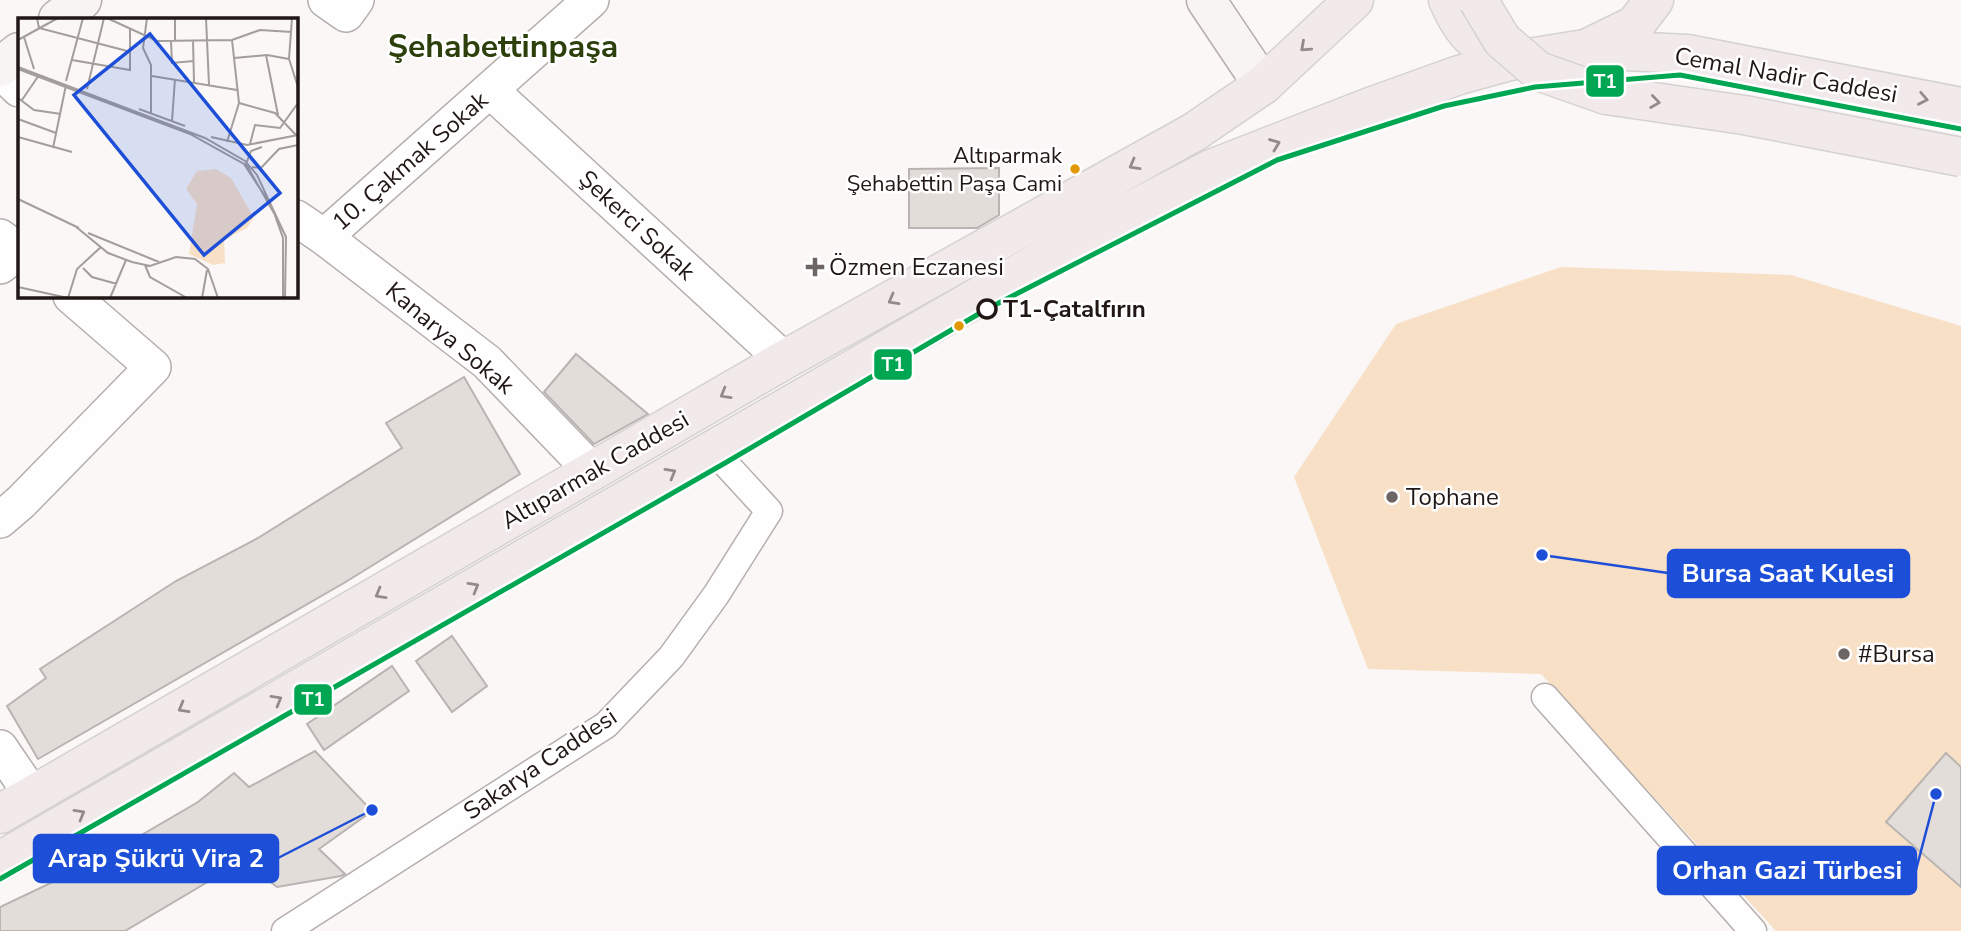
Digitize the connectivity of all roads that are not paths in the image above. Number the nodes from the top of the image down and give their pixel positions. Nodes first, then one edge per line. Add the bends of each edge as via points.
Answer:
1 (82, 0) edge
2 (326, 0) edge
3 (356, 0) edge
4 (591, 0) edge
5 (1206, 0) edge
6 (1354, 0) edge
7 (1448, 0) edge
8 (1478, 0) edge
9 (1654, 0) edge
10 (59, 18) edge
11 (1585, 49) junction
12 (18, 52) edge
13 (1510, 61) junction
14 (0, 69) edge
15 (1264, 85) junction
16 (18, 88) edge
17 (490, 90) junction
18 (1961, 107) edge
19 (1961, 157) edge
20 (1211, 169) joint
21 (310, 228) edge
22 (0, 237) edge
23 (18, 250) edge
24 (18, 252) edge
25 (0, 266) edge
26 (73, 298) edge
27 (784, 360) junction
28 (712, 449) junction
29 (592, 471) junction
30 (0, 520) edge
31 (1545, 697) dead end
32 (0, 748) edge
33 (33, 795) junction
34 (0, 814) edge
35 (0, 861) edge
36 (285, 931) edge
37 (1753, 931) edge

1 - 10 main road
2 - 3 street via 346,15
4 - 17 street, 10. Çakmak Sokak
5 - 15 main road
6 -> 15 main road, Altıparmak Caddesi
7 - 13 main road via 1461,28 1482,47
8 -> 19 main road, bridge via 1502,40 1538,71 1606,95 1744,115
9 - 11 main road via 1635,25
11 - 13 main road, Cemal Nadir Caddesi
11 -> 18 main road, Cemal Nadir Caddesi via 1687,54
12 - 14 main road
20 -> 13 main road, Cemal Nadir Caddesi via 1459,75
14 - 16 street
15 -> 27 main road, Altıparmak Caddesi via 1194,132
17 - 21 street, 10. Çakmak Sokak
17 - 27 street, Şekerci Sokak
20 - 28 main road, Altıparmak Caddesi via 1103,225
21 - 29 street, Kanarya Sokak via 487,362
22 - 23 street
24 - 25 street
26 - 30 street via 153,367
27 -> 29 main road, Altıparmak Caddesi
35 -> 28 main road, Altıparmak Caddesi
28 - 36 street, Sakarya Caddesi via 769,510 671,657 606,725
29 -> 33 main road, Altıparmak Caddesi
31 - 37 street
32 - 33 street
33 - 34 main road, Altıparmak Caddesi

